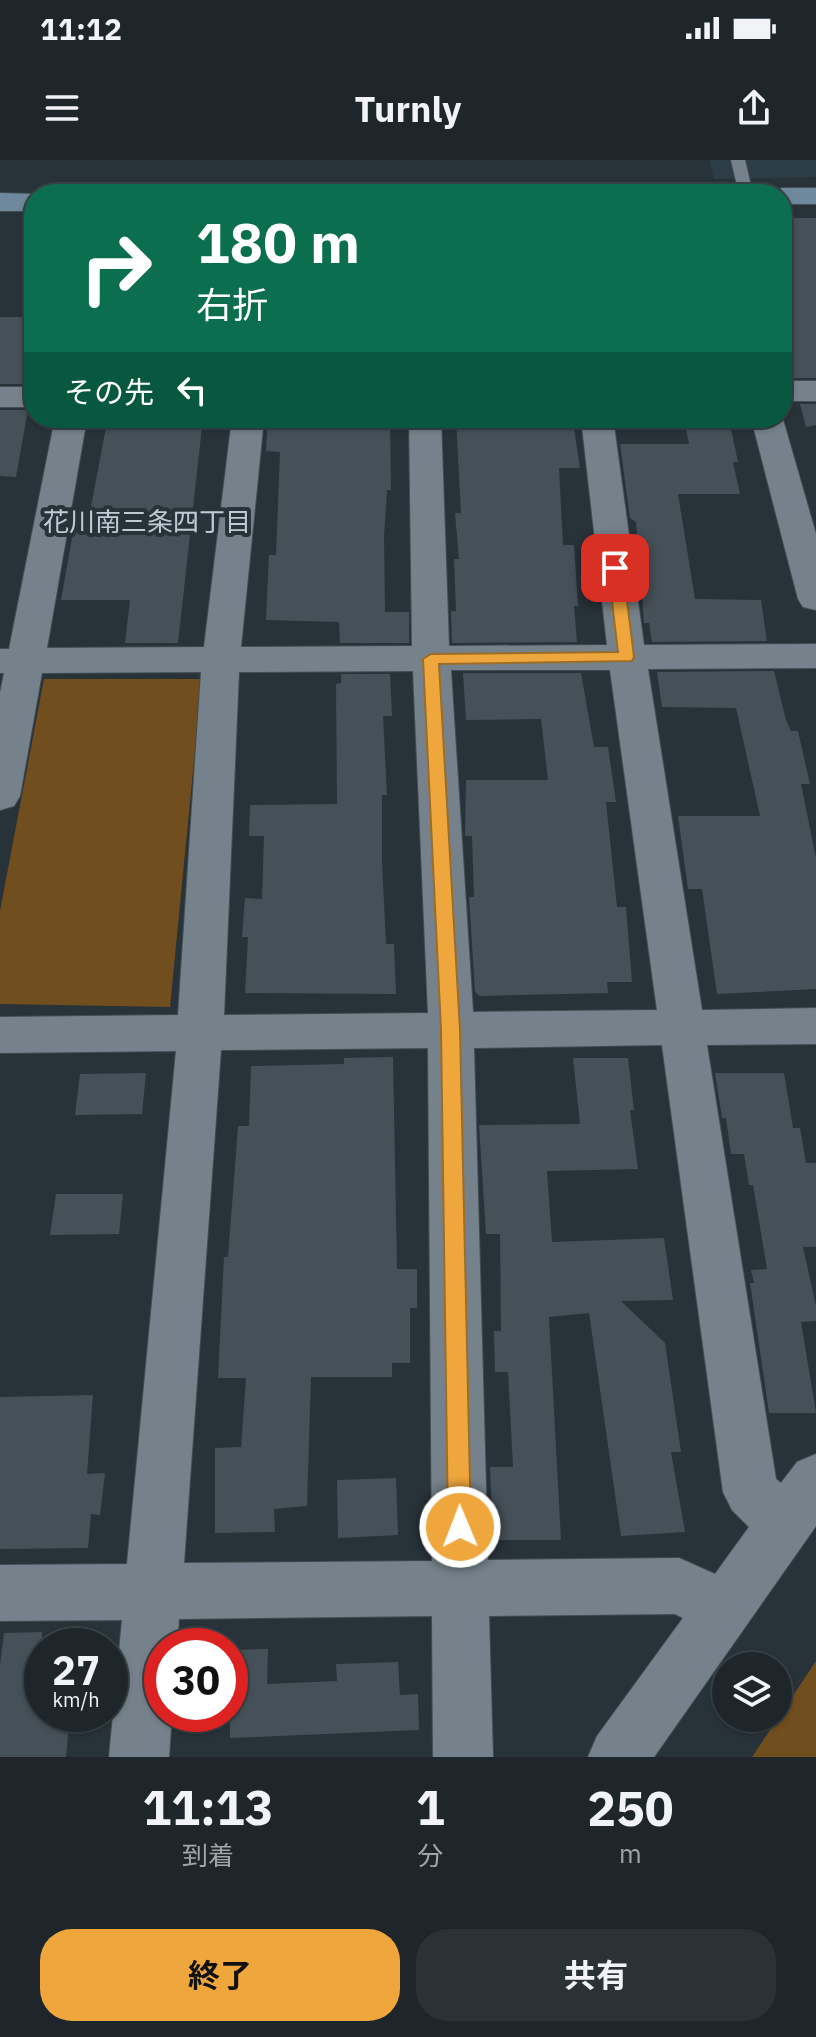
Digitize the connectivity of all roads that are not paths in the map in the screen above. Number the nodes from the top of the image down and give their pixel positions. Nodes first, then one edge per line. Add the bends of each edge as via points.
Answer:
1 (738, 160) edge
2 (744, 184) edge
3 (792, 196) edge
4 (816, 196) edge
5 (0, 202) edge
6 (24, 202) edge
7 (792, 391) edge
8 (816, 391) edge
9 (0, 397) edge
10 (24, 397) edge
11 (69, 428) edge
12 (247, 428) edge
13 (425, 428) edge
14 (598, 428) edge
15 (770, 428) edge
16 (816, 599) edge
17 (816, 656) edge
18 (627, 657) junction
19 (431, 659) junction
20 (221, 660) junction
21 (12, 661) edge
22 (0, 796) edge
23 (816, 1026) edge
24 (680, 1027) junction
25 (451, 1030) junction
26 (200, 1033) junction
27 (0, 1035) edge
28 (800, 1502) edge
29 (461, 1589) junction
30 (152, 1591) junction
31 (0, 1593) edge
32 (724, 1609) junction
33 (139, 1757) edge
34 (463, 1757) edge
35 (618, 1757) edge

1 - 2 lane
3 - 4 street
5 - 6 street
7 - 8 street
9 - 10 street
11 - 21 street
12 - 20 street
13 - 19 street
14 - 18 street
15 - 16 street
17 - 18 street
18 - 19 street
18 - 24 street
19 - 20 street
19 - 25 street
20 - 21 street
20 - 26 street
21 - 22 street
23 - 24 street
24 - 25 street
24 - 28 street via 751,1492
25 - 26 street
25 - 29 street
26 - 27 street
26 - 30 street
28 - 32 street
29 - 30 street
29 - 32 street via 679,1586
29 - 34 street
30 - 31 street
30 - 33 street
32 - 35 street

